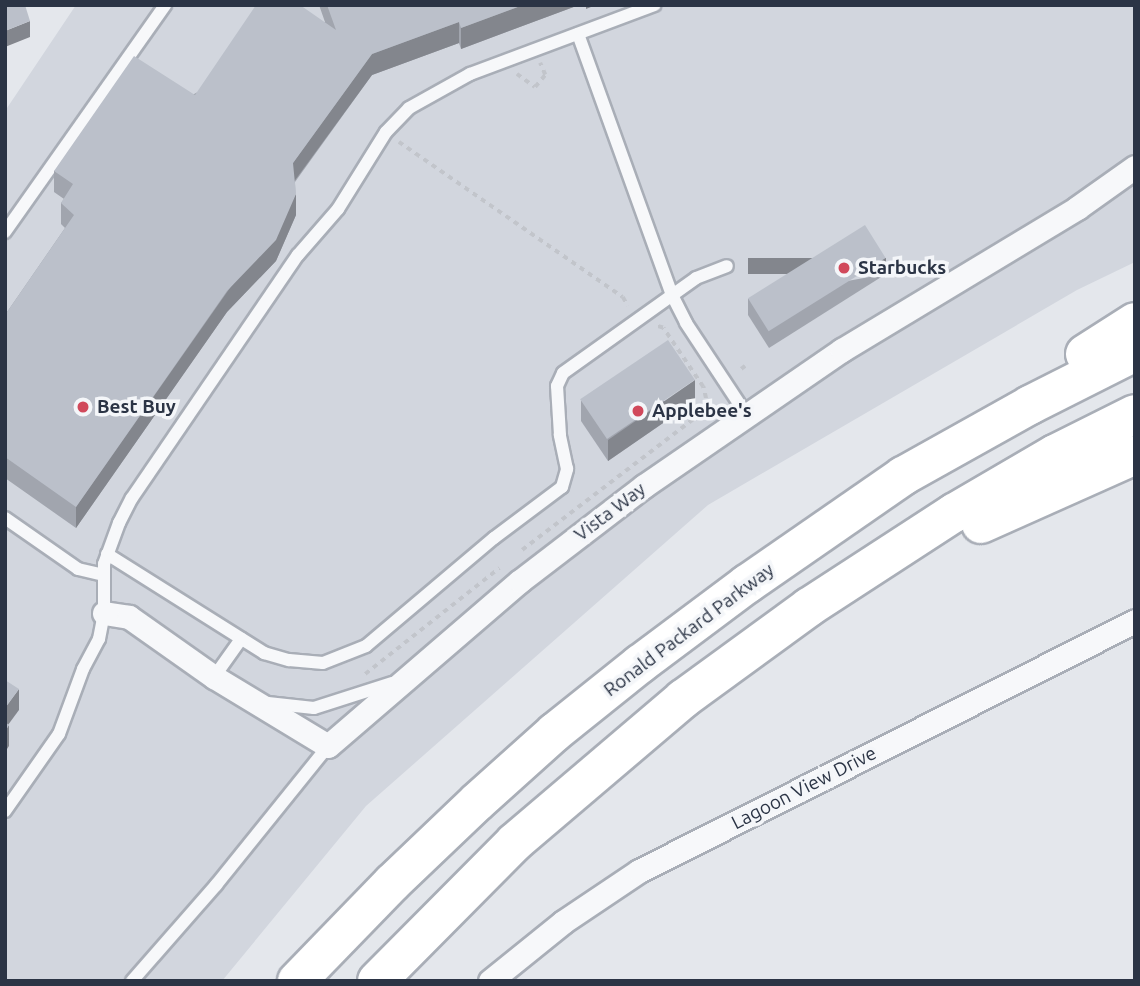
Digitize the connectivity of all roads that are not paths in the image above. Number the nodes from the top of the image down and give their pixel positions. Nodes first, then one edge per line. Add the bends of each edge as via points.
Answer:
1 (165, 5) edge
2 (655, 5) edge
3 (578, 34) junction
4 (1135, 167) edge
5 (5, 232) edge
6 (727, 266) dead end
7 (672, 295) junction
8 (1135, 322) edge
9 (1135, 352) edge
10 (746, 414) junction
11 (1135, 414) edge
12 (1135, 455) edge
13 (903, 476) junction
14 (5, 518) edge
15 (107, 554) junction
16 (103, 575) junction
17 (809, 607) junction
18 (104, 613) junction
19 (1135, 621) edge
20 (241, 639) junction
21 (214, 677) junction
22 (405, 678) junction
23 (252, 700) junction
24 (328, 746) junction
25 (5, 811) edge
26 (132, 981) edge
27 (297, 981) edge
28 (377, 981) edge
29 (490, 981) edge

1 - 5 lane
2 - 3 lane
3 - 7 lane
3 - 15 lane via 470,74 409,108 386,132 338,209 298,255 163,448 132,498
4 - 10 street, Vista Way via 1077,208 842,350
6 - 7 lane via 696,278
7 - 10 lane
7 - 20 lane via 563,373 557,386 567,469 562,487 366,646 323,663 264,653
8 - 13 highway
9 - 13 highway, Ronald Packard Parkway
10 - 22 street, Vista Way via 520,582
11 - 17 highway via 954,513
12 - 17 highway
13 - 27 highway, Ronald Packard Parkway via 747,584 555,732 392,883
14 - 16 lane via 78,569
15 - 16 lane
15 - 20 lane
16 - 18 lane
17 - 28 highway via 683,699 515,842
18 - 21 street via 129,618
18 - 25 lane via 99,639 58,734
19 - 29 street, Lagoon View Drive via 639,871 563,922
20 - 21 lane
21 - 23 street
22 - 23 lane via 314,708
22 - 24 street, Vista Way
23 - 24 street
24 - 26 lane via 216,886

